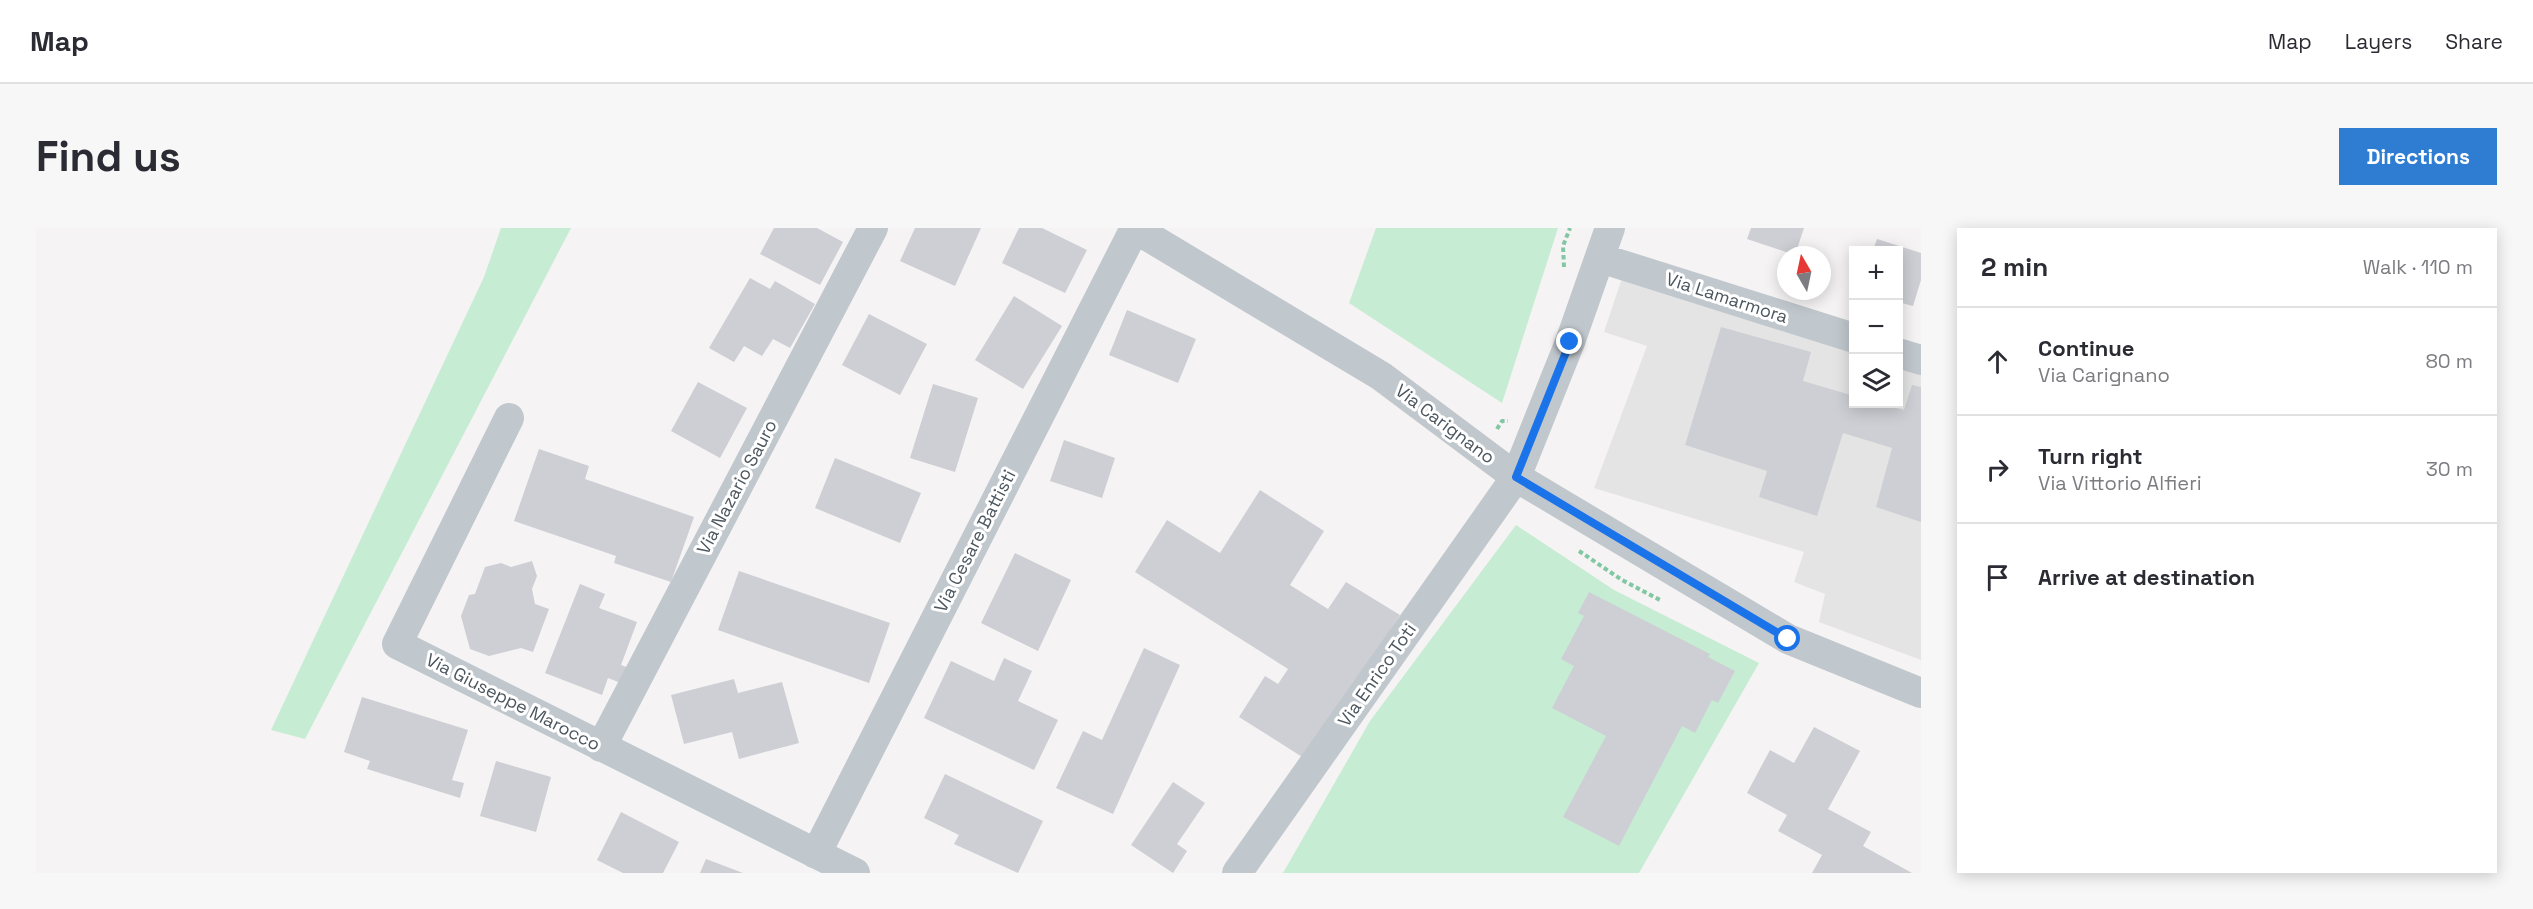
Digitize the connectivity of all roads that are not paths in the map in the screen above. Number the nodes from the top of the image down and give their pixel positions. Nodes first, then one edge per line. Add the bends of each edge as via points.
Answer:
1 (873, 228) edge
2 (1135, 228) edge
3 (1610, 228) edge
4 (1600, 258) junction
5 (1849, 336) edge
6 (1903, 353) edge
7 (1921, 360) edge
8 (509, 418) dead end
9 (1516, 477) junction
10 (1921, 693) edge
11 (601, 747) junction
12 (816, 854) junction
13 (855, 873) edge
14 (1237, 873) edge

1 - 11 street, Via Nazario Sauro
2 - 9 street, Via Carignano via 1381,376
2 - 12 street, Via Cesare Battisti
3 - 4 street, Via Enrico Toti
4 - 5 street, Via Lamarmora
4 - 9 street, Via Enrico Toti
6 - 7 street
8 - 11 street, Via Giuseppe Marocco via 397,644
9 - 10 street, Via Carignano via 1788,639
9 - 14 street, Via Enrico Toti
11 - 12 street, Via Giuseppe Marocco
12 - 13 street, Via Giuseppe Marocco

